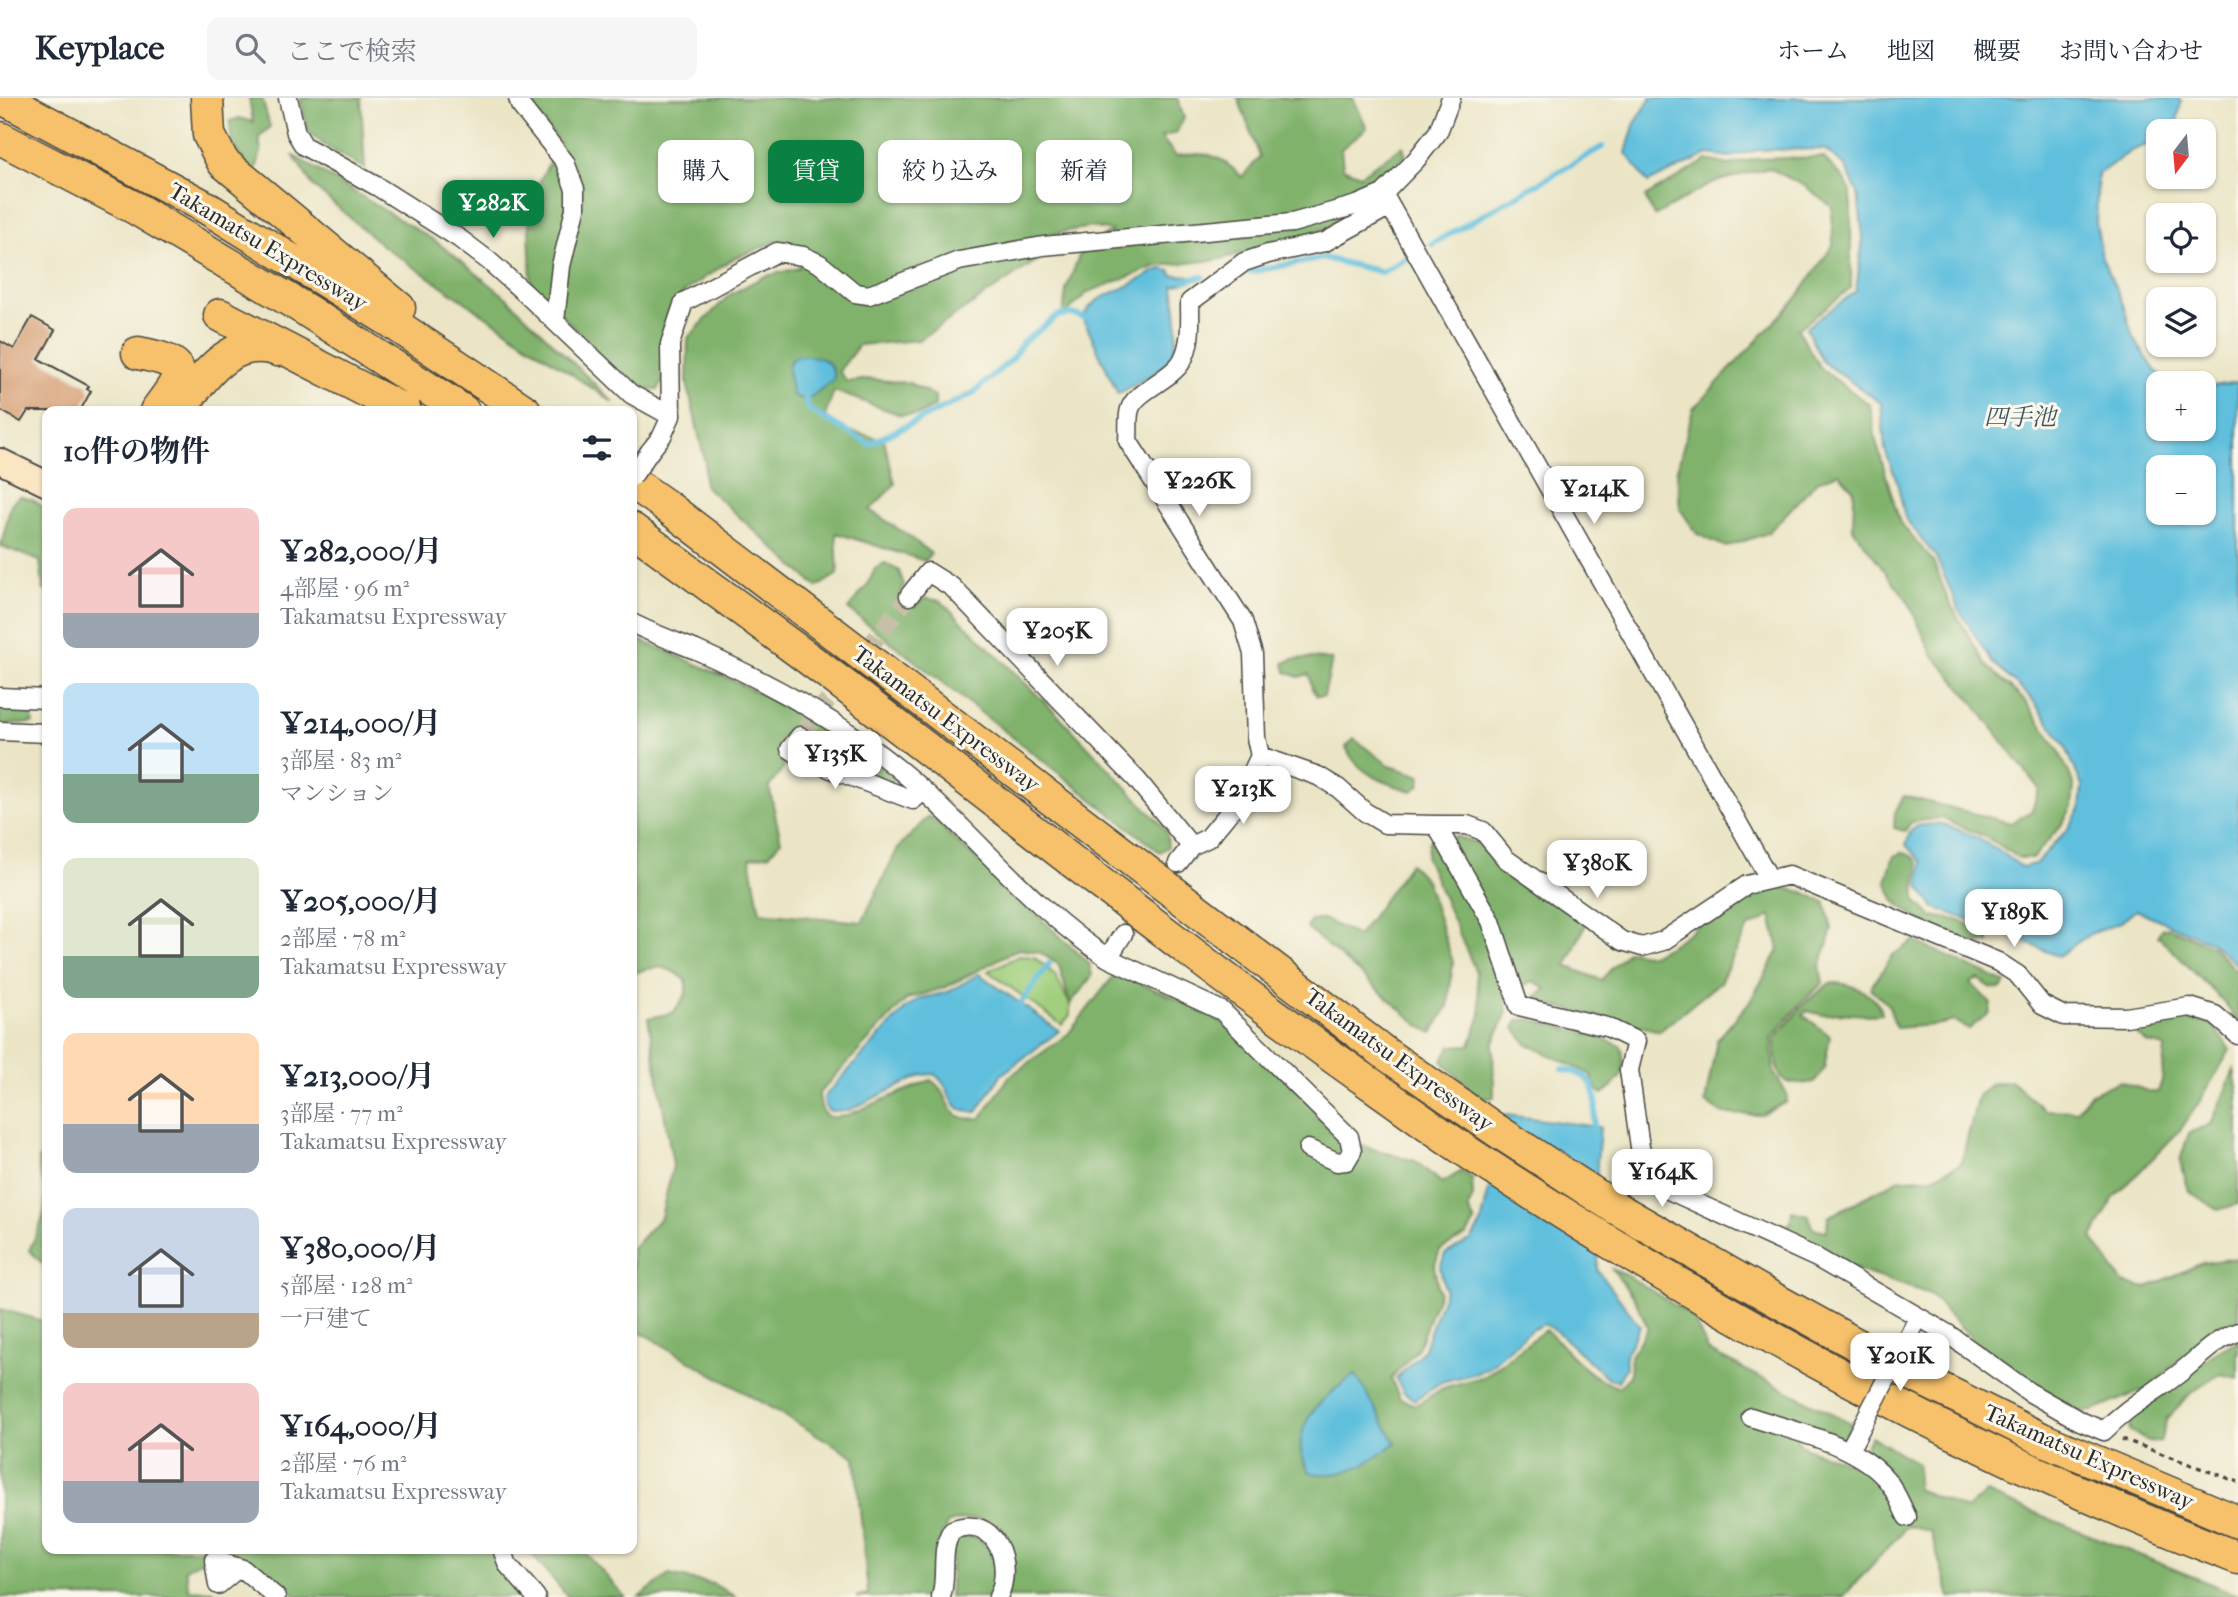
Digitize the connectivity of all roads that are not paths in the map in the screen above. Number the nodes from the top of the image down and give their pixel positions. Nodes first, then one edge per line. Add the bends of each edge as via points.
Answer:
1 (2, 98) edge
2 (207, 98) edge
3 (288, 98) edge
4 (518, 98) edge
5 (1451, 98) edge
6 (0, 138) edge
7 (1387, 200) junction
8 (220, 315) dead end
9 (555, 321) junction
10 (138, 353) dead end
11 (299, 356) junction
12 (160, 406) edge
13 (182, 406) edge
14 (395, 406) edge
15 (455, 406) edge
16 (518, 406) edge
17 (539, 406) edge
18 (671, 416) junction
19 (0, 461) edge
20 (638, 468) edge
21 (42, 482) edge
22 (637, 485) edge
23 (666, 505) junction
24 (637, 533) edge
25 (637, 550) edge
26 (909, 596) tunnel mouth
27 (637, 626) edge
28 (840, 682) junction
29 (0, 697) edge
30 (42, 699) edge
31 (0, 731) edge
32 (42, 733) edge
33 (800, 736) dead end
34 (1260, 756) junction
35 (923, 791) junction
36 (1436, 825) junction
37 (1191, 846) junction
38 (1178, 863) tunnel mouth
39 (1769, 878) junction
40 (1123, 934) tunnel mouth
41 (1108, 958) junction
42 (2238, 1035) edge
43 (1308, 1149) dead end
44 (1917, 1321) junction
45 (2238, 1332) edge
46 (1751, 1417) dead end
47 (1851, 1446) junction
48 (1907, 1517) dead end
49 (2238, 1522) edge
50 (504, 1554) edge
51 (2238, 1558) edge
52 (237, 1569) dead end
53 (276, 1597) edge
54 (536, 1597) edge
55 (941, 1597) edge
56 (998, 1597) edge

1 - 16 highway, Takamatsu Expressway via 202,205
2 - 17 highway via 209,135 223,162 407,316
3 - 9 street via 304,146 460,239
4 - 9 street via 565,162 575,189
5 - 7 street via 1438,132
6 - 15 highway, Takamatsu Expressway via 135,208
7 - 18 street via 1292,223 1043,246 959,261 869,295 855,293 821,264 777,252 684,302 670,344
7 - 34 street via 1325,242 1244,262 1190,302 1189,339 1182,361 1130,408 1128,441 1243,621 1253,654
7 - 39 street
8 - 11 highway
9 - 18 street via 631,394
10 - 12 highway via 172,361 178,369 178,378
11 - 13 highway via 264,347 237,349 222,358
11 - 14 highway
18 - 20 street
19 - 21 street
20 - 23 highway
22 - 23 highway, Takamatsu Expressway
23 - 49 highway, Takamatsu Expressway via 1386,1054 1616,1208 1913,1375 2042,1439
24 - 28 highway, Takamatsu Expressway
25 - 28 highway
26 - 37 street via 928,572 953,587 1137,780
27 - 35 street via 771,686 869,746
28 - 51 highway, Takamatsu Expressway via 1285,1024 1485,1164 1618,1248 1885,1399 2027,1468
29 - 30 street
31 - 32 street
33 - 35 street via 790,749 805,759 913,800
34 - 36 street via 1318,776 1385,824
34 - 37 street via 1237,803 1208,838
35 - 41 street via 1020,885 1088,946
36 - 39 street via 1467,825 1483,831 1506,859 1622,941 1642,947 1663,941 1747,885
36 - 44 street via 1491,920 1519,1006 1607,1027 1636,1041 1629,1070 1640,1147 1646,1170 1660,1186 1817,1258
37 - 38 street
39 - 42 street via 1789,875 1810,882 1998,962 2018,975 2042,1005 2064,1016 2126,1017 2190,1007 2215,1015
40 - 41 street
41 - 43 street via 1222,1011 1349,1137 1352,1151 1346,1161 1337,1162
44 - 45 street via 1948,1334 2029,1392 2104,1431 2215,1343
44 - 47 street, bridge
46 - 47 street
47 - 48 street via 1888,1480
50 - 54 street
52 - 53 street via 250,1573
55 - 56 street via 945,1547 952,1530 961,1527 978,1527 995,1538 1004,1572

